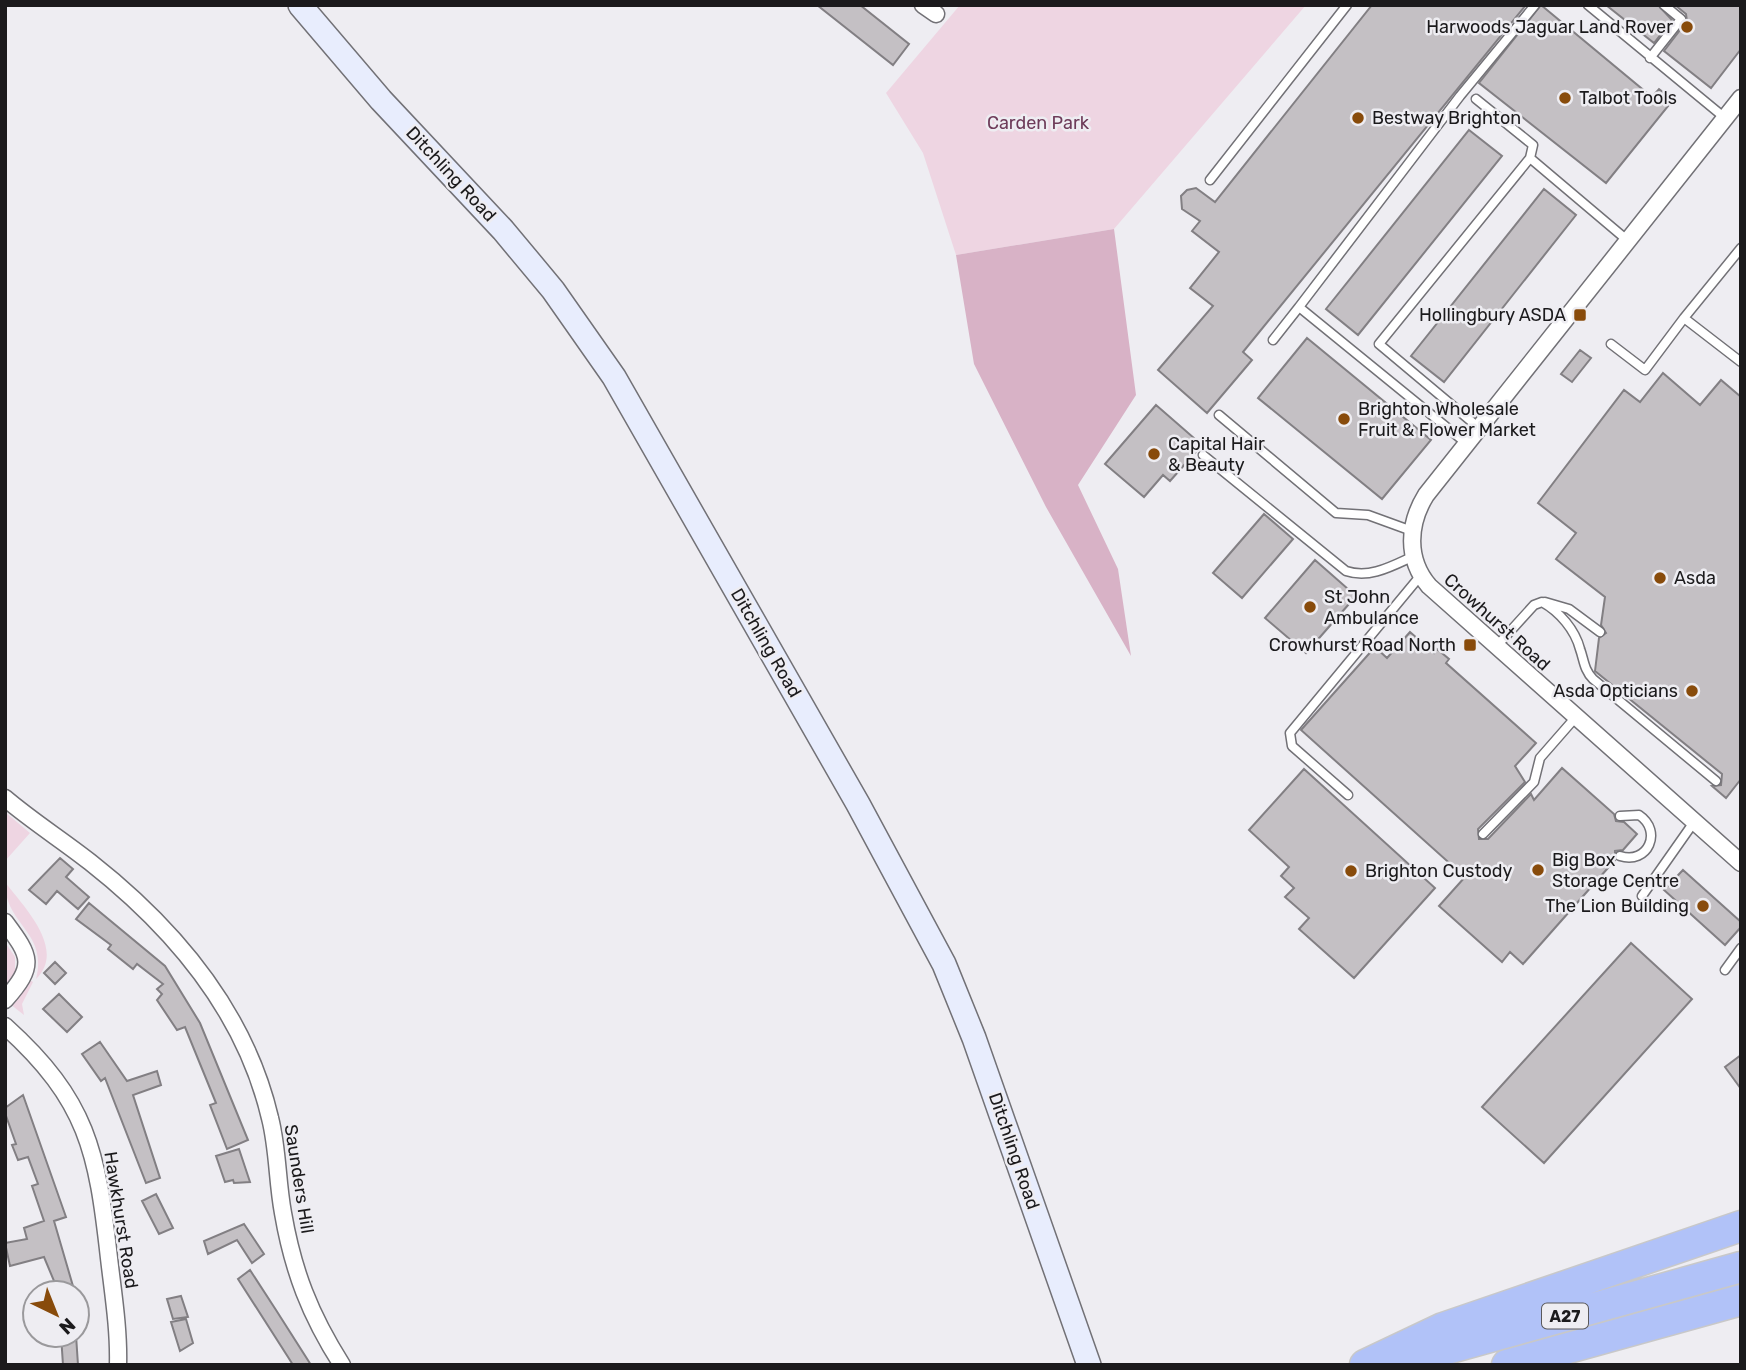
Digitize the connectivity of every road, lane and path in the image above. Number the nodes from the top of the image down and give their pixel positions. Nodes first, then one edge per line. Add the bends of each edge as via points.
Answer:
1 (300, 5) edge
2 (1347, 5) edge
3 (1535, 5) edge
4 (1588, 5) edge
5 (1664, 5) edge
6 (1650, 58) junction
7 (1476, 99) dead end
8 (1741, 99) edge
9 (1725, 118) junction
10 (1530, 158) junction
11 (1210, 180) dead end
12 (1627, 240) junction
13 (1739, 253) edge
14 (1299, 307) junction
15 (1684, 318) junction
16 (1273, 340) dead end
17 (1611, 344) dead end
18 (1741, 362) edge
19 (1219, 415) dead end
20 (1478, 427) junction
21 (1466, 443) junction
22 (1203, 455) dead end
23 (1412, 531) junction
24 (1414, 556) junction
25 (1421, 575) junction
26 (1542, 602) junction
27 (1600, 632) dead end
28 (1495, 648) junction
29 (1575, 718) junction
30 (1716, 781) dead end
31 (1348, 795) dead end
32 (5, 798) edge
33 (1620, 816) dead end
34 (1694, 822) junction
35 (1483, 834) dead end
36 (1620, 856) dead end
37 (1741, 863) edge
38 (1642, 896) dead end
39 (5, 922) edge
40 (1741, 947) edge
41 (1725, 970) dead end
42 (5, 1000) edge
43 (5, 1026) edge
44 (1741, 1226) edge
45 (1741, 1268) edge
46 (1741, 1300) edge
47 (118, 1365) edge
48 (342, 1365) edge
49 (1088, 1365) edge
50 (1365, 1365) edge
51 (1390, 1365) edge
52 (1507, 1365) edge

1 - 49 street, Ditchling Road via 503,230 614,377 871,827 943,964 974,1038
2 - 11 lane
3 - 14 lane
4 - 6 lane
5 - 6 lane via 1681,19
6 - 9 lane
7 - 10 lane via 1533,145
8 - 9 street, Crowhurst Road
9 - 12 street, Crowhurst Road
10 - 12 lane
10 - 20 lane via 1379,344
12 - 20 street, Crowhurst Road
13 - 15 lane
14 - 16 lane
14 - 21 lane
15 - 17 lane via 1645,370
15 - 18 lane
19 - 23 lane via 1336,513 1368,515
20 - 21 street, Crowhurst Road
21 - 23 street, Crowhurst Road via 1426,495
22 - 24 lane via 1346,571 1367,574
23 - 24 street, Crowhurst Road
24 - 25 street, Crowhurst Road
25 - 28 street, Crowhurst Road
25 - 31 lane via 1290,733 1292,746
26 - 27 lane via 1569,609
26 - 28 lane via 1526,612
26 - 30 lane via 1574,634 1593,680
28 - 29 street, Crowhurst Road
29 - 34 street, Crowhurst Road
29 - 35 lane via 1540,758 1534,782
32 - 48 street, Saunders Hill via 90,862 173,936 224,1007 270,1115 282,1211 301,1286 316,1324
33 - 36 lane via 1639,815 1652,834 1643,854
34 - 37 street, Crowhurst Road
34 - 38 lane
39 - 42 street via 26,950 28,961 24,977
40 - 41 lane
43 - 47 street, Hawkhurst Road via 64,1088 93,1152
44 - 50 highway via 1443,1328
45 - 51 highway, A27
46 - 52 highway, A27

